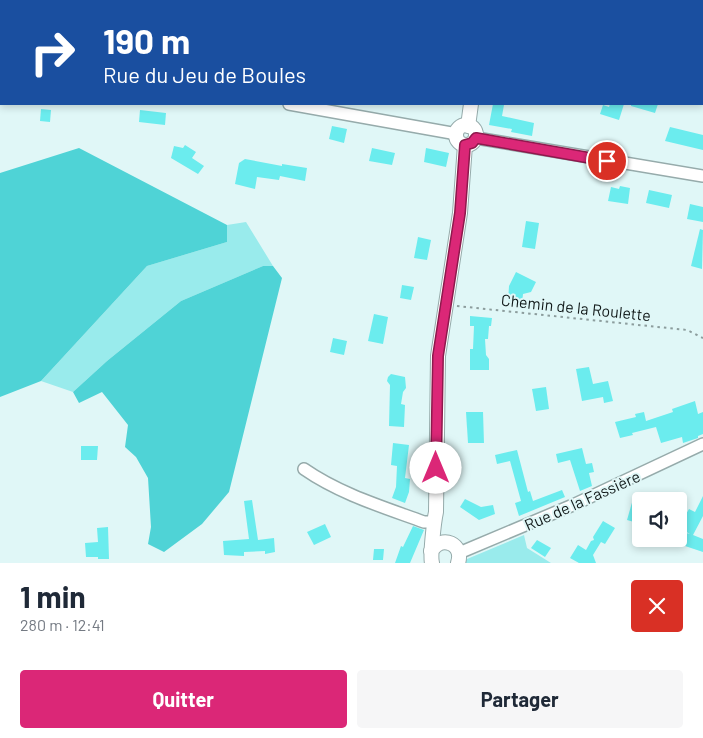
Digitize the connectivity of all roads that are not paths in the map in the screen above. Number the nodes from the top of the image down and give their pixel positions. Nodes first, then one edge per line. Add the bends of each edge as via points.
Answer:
1 (295, 105) edge
2 (471, 105) edge
3 (466, 136) junction
4 (703, 176) edge
5 (703, 444) edge
6 (304, 470) dead end
7 (435, 517) junction
8 (456, 553) edge
9 (430, 558) edge

1 - 3 street
2 - 3 main road
3 - 4 street
3 - 7 main road via 460,213 438,356
5 - 8 street, Rue de la Fassière via 573,506
6 - 7 street via 337,488 424,522
7 - 8 main road
7 - 9 main road
8 - 9 main road via 446,542 437,544

